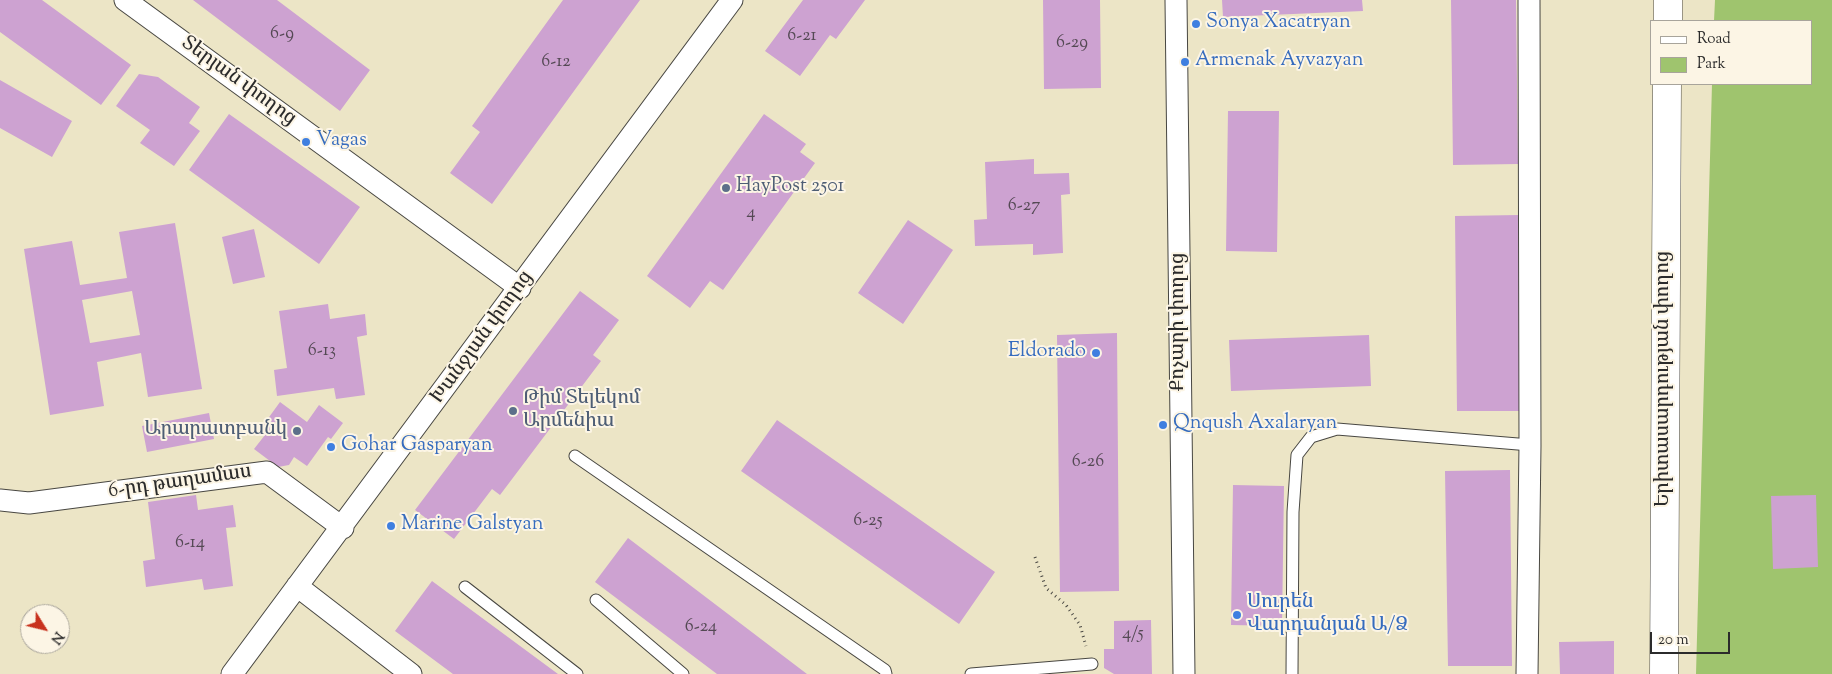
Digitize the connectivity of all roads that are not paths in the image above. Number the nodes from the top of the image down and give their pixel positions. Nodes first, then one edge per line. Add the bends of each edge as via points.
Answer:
1 (125, 0) edge
2 (731, 0) edge
3 (1176, 0) edge
4 (1529, 0) edge
5 (1668, 0) edge
6 (1668, 20) edge
7 (1667, 85) edge
8 (520, 288) junction
9 (1530, 445) junction
10 (575, 456) dead end
11 (0, 500) edge
12 (342, 528) junction
13 (297, 586) junction
14 (466, 587) dead end
15 (596, 600) dead end
16 (1092, 664) road end
17 (232, 674) edge
18 (411, 674) edge
19 (577, 674) edge
20 (683, 674) edge
21 (886, 674) edge
22 (971, 674) edge
23 (1184, 674) edge
24 (1292, 674) edge
25 (1527, 674) edge
26 (1664, 674) edge

1 - 8 street, Տերյան փողոց
2 - 8 street, Խանջյան փողոց
3 - 23 street, Քոչարի փողոց
4 - 9 street
5 - 6 street
7 - 26 street, Երիտասարդության փողոց
8 - 12 street, Խանջյան փողոց
9 - 24 lane via 1337,429 1312,437 1297,455
9 - 25 street
10 - 21 lane via 877,664
11 - 12 street, 6-րդ թաղամաս via 29,503 266,472
12 - 13 street, Խանջյան փողոց
13 - 17 street, Խանջյան փողոց
13 - 18 street
14 - 19 lane
15 - 20 lane
16 - 22 lane

